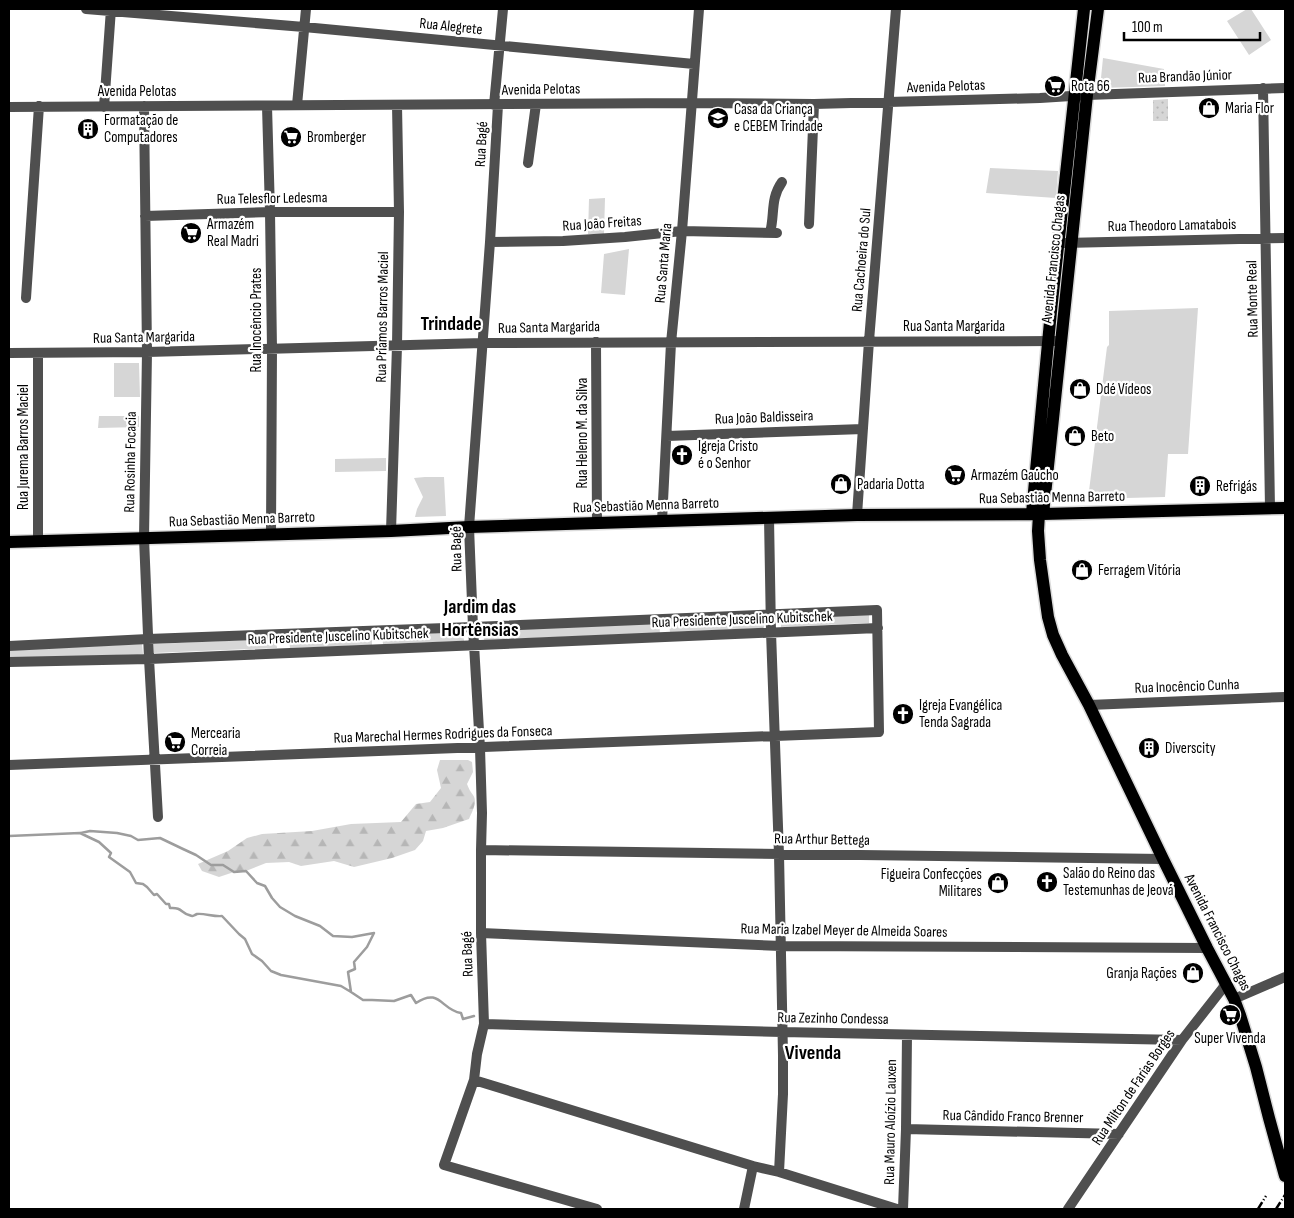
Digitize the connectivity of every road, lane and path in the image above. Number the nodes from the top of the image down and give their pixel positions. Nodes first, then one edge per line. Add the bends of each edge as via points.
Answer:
1 (86, 9) edge
2 (306, 9) edge
3 (503, 9) edge
4 (699, 9) edge
5 (896, 9) edge
6 (1084, 9) edge
7 (1098, 9) edge
8 (110, 10) edge
9 (304, 27) junction
10 (499, 46) junction
11 (694, 64) junction
12 (1263, 88) junction
13 (1285, 88) edge
14 (1080, 96) junction
15 (692, 103) junction
16 (888, 103) junction
17 (536, 104) junction
18 (814, 104) junction
19 (297, 105) junction
20 (397, 105) junction
21 (496, 105) junction
22 (39, 106) junction
23 (144, 106) junction
24 (267, 106) junction
25 (9, 107) edge
26 (104, 107) junction
27 (528, 163) dead end
28 (782, 182) dead end
29 (270, 212) junction
30 (399, 212) junction
31 (145, 216) junction
32 (809, 224) dead end
33 (682, 231) junction
34 (1266, 238) junction
35 (1285, 238) edge
36 (490, 242) junction
37 (1065, 243) junction
38 (26, 298) dead end
39 (1054, 341) junction
40 (596, 342) junction
41 (671, 342) junction
42 (869, 342) junction
43 (483, 343) junction
44 (397, 346) junction
45 (272, 349) junction
46 (147, 352) junction
47 (38, 353) junction
48 (9, 354) edge
49 (863, 429) junction
50 (667, 436) junction
51 (1270, 508) junction
52 (1285, 508) edge
53 (1038, 514) junction
54 (858, 515) junction
55 (769, 518) junction
56 (662, 521) junction
57 (597, 523) junction
58 (469, 527) junction
59 (391, 531) junction
60 (271, 534) junction
61 (144, 538) junction
62 (38, 541) junction
63 (9, 542) edge
64 (771, 615) junction
65 (664, 619) junction
66 (473, 627) junction
67 (878, 628) junction
68 (376, 631) junction
69 (771, 632) junction
70 (283, 634) junction
71 (666, 637) junction
72 (148, 639) junction
73 (9, 646) edge
74 (475, 646) junction
75 (378, 650) junction
76 (284, 654) junction
77 (149, 659) junction
78 (9, 662) edge
79 (1285, 697) edge
80 (1089, 705) junction
81 (775, 736) junction
82 (480, 748) junction
83 (155, 759) junction
84 (9, 765) edge
85 (158, 817) dead end
86 (481, 850) junction
87 (779, 854) junction
88 (1163, 859) junction
89 (481, 933) junction
90 (781, 946) junction
91 (1207, 948) junction
92 (1285, 977) edge
93 (1226, 984) junction
94 (1234, 999) junction
95 (484, 1024) junction
96 (782, 1032) junction
97 (907, 1035) junction
98 (1182, 1040) junction
99 (474, 1080) junction
100 (906, 1129) junction
101 (1120, 1134) junction
102 (753, 1166) junction
103 (779, 1172) junction
104 (1285, 1176) edge
105 (745, 1206) edge
106 (597, 1209) edge
107 (897, 1209) edge
108 (904, 1209) edge
109 (1068, 1209) edge

1 - 8 street, Rua Alegrete
2 - 9 street
3 - 10 street, Rua Bagé
4 - 11 street, Rua Santa Maria
5 - 16 street, Rua Cachoeira do Sul
6 - 14 main road, Avenida Francisco Chagas
7 - 14 main road, Avenida Francisco Chagas
8 - 9 street, Rua Alegrete
8 - 26 street
9 - 10 street, Rua Alegrete
9 - 19 street
10 - 11 street, Rua Alegrete
10 - 21 street, Rua Bagé
11 - 15 street, Rua Santa Maria
12 - 13 street, Rua Brandão Júnior
12 - 14 street, Rua Brandão Júnior
12 - 34 street, Rua Monte Real
14 - 16 street, Avenida Pelotas
14 - 37 main road, Avenida Francisco Chagas
15 - 17 street, Avenida Pelotas
15 - 18 street, Avenida Pelotas
15 - 33 street, Rua Santa Maria
16 - 18 street, Avenida Pelotas
16 - 42 street, Rua Cachoeira do Sul
17 - 21 street, Avenida Pelotas
17 - 27 street
18 - 32 street
19 - 20 street, Avenida Pelotas
19 - 24 street, Avenida Pelotas
20 - 21 street, Avenida Pelotas
20 - 30 street, Rua Príamos Barros Maciel
21 - 36 street, Rua Bagé
22 - 25 street, Avenida Pelotas
22 - 26 street, Avenida Pelotas
22 - 38 street
23 - 24 street, Avenida Pelotas
23 - 26 street, Avenida Pelotas
23 - 31 street, Rua Rosinha Focacia
24 - 29 street, Rua Inocêncio Prates
28 - 33 street, Rua João Freitas via 775,196 774,233
29 - 30 street, Rua Telesflor Ledesma
29 - 31 street, Rua Telesflor Ledesma
29 - 45 street, Rua Inocêncio Prates
30 - 44 street, Rua Príamos Barros Maciel
31 - 46 street, Rua Rosinha Focacia
33 - 36 street, Rua João Freitas via 563,241
33 - 41 street, Rua Santa Maria
34 - 35 street, Rua Theodoro Lamatabois
34 - 37 street, Rua Theodoro Lamatabois
34 - 51 street, Rua Monte Real
36 - 43 street, Rua Bagé
37 - 39 main road, Avenida Francisco Chagas
39 - 42 street, Rua Santa Margarida
39 - 53 main road, Avenida Francisco Chagas
40 - 41 street, Rua Santa Margarida
40 - 43 street, Rua Santa Margarida
40 - 57 street, Rua Heleno M. da Silva
41 - 42 street, Rua Santa Margarida
41 - 50 street, Rua Santa Maria
42 - 49 street, Rua Cachoeira do Sul
43 - 44 street, Rua Santa Margarida
43 - 58 street, Rua Bagé
44 - 45 street, Rua Santa Margarida
44 - 59 street, Rua Príamos Barros Maciel
45 - 46 street, Rua Santa Margarida
45 - 60 street, Rua Inocêncio Prates
46 - 47 street, Rua Santa Margarida
46 - 61 street, Rua Rosinha Focacia
47 - 48 street, Rua Santa Margarida
47 - 62 street, Rua Jurema Barros Maciel
49 - 50 street, Rua João Baldisseira
49 - 54 street, Rua Cachoeira do Sul
50 - 56 street, Rua Santa Maria
51 - 52 main road, Rua Sebastião Menna Barreto
51 - 53 main road, Rua Sebastião Menna Barreto
53 - 54 main road, Rua Sebastião Menna Barreto
53 - 80 main road, Avenida Francisco Chagas via 1048,617 1059,648
54 - 55 main road, Rua Sebastião Menna Barreto
55 - 56 main road, Rua Sebastião Menna Barreto
55 - 64 street
56 - 57 main road, Rua Sebastião Menna Barreto
57 - 58 main road, Rua Sebastião Menna Barreto
58 - 59 main road, Rua Sebastião Menna Barreto
58 - 66 street, Rua Bagé
59 - 60 main road, Rua Sebastião Menna Barreto
60 - 61 main road, Rua Sebastião Menna Barreto
61 - 62 main road, Rua Sebastião Menna Barreto
61 - 72 street, Rua Rosinha Focacia
62 - 63 main road, Rua Sebastião Menna Barreto
64 - 65 street, Rua Presidente Juscelino Kubitschek
64 - 67 street, Rua Presidente Juscelino Kubitschek via 877,610
64 - 69 street
65 - 66 street, Rua Presidente Juscelino Kubitschek
65 - 71 street
66 - 68 street, Rua Presidente Juscelino Kubitschek
66 - 74 street, Rua Bagé
67 - 69 street, Rua Presidente Juscelino Kubitschek
67 - 81 street, Rua Marechal Hermes Rodrigues da Fonseca via 879,732
68 - 70 street, Rua Presidente Juscelino Kubitschek
68 - 75 street
69 - 71 street, Rua Presidente Juscelino Kubitschek
69 - 81 street
70 - 72 street, Rua Presidente Juscelino Kubitschek
70 - 76 street
71 - 74 street, Rua Presidente Juscelino Kubitschek
72 - 73 street, Rua Presidente Juscelino Kubitschek
72 - 77 street, Rua Rosinha Focacia
74 - 75 street, Rua Presidente Juscelino Kubitschek
74 - 82 street, Rua Bagé
75 - 76 street, Rua Presidente Juscelino Kubitschek
76 - 77 street, Rua Presidente Juscelino Kubitschek
77 - 78 street, Rua Presidente Juscelino Kubitschek
77 - 83 street, Rua Rosinha Focacia
79 - 80 street, Rua Inocêncio Cunha
80 - 88 main road, Avenida Francisco Chagas
81 - 82 street, Rua Marechal Hermes Rodrigues da Fonseca
81 - 87 street
82 - 83 street, Rua Marechal Hermes Rodrigues da Fonseca
82 - 86 street, Rua Bagé
83 - 84 street, Rua Marechal Hermes Rodrigues da Fonseca
83 - 85 street, Rua Rosinha Focacia
86 - 87 street, Rua Arthur Bettega
86 - 89 street, Rua Bagé
87 - 88 street, Rua Arthur Bettega
87 - 90 street
88 - 91 main road, Avenida Francisco Chagas
89 - 90 street, Rua Maria Izabel Meyer de Almeida Soares
89 - 95 street, Rua Bagé
90 - 91 street, Rua Maria Izabel Meyer de Almeida Soares
90 - 96 street
91 - 93 main road, Avenida Francisco Chagas
92 - 94 street
93 - 94 main road, Avenida Francisco Chagas
93 - 98 street, Rua Milton de Farias Borges
94 - 104 main road, Avenida Francisco Chagas
95 - 96 street, Rua Zezinho Condessa
95 - 99 street, Rua Bagé
96 - 97 street, Rua Zezinho Condessa
96 - 103 street
97 - 98 street, Rua Zezinho Condessa
97 - 100 street, Rua Mauro Aloízio Lauxen
98 - 101 street, Rua Milton de Farias Borges
99 - 102 street
99 - 106 street, Rua Bagé via 444,1165
100 - 101 street, Rua Cândido Franco Brenner
100 - 108 street, Rua Mauro Aloízio Lauxen
101 - 109 street, Rua Milton de Farias Borges
102 - 103 street
102 - 105 street
103 - 107 street

